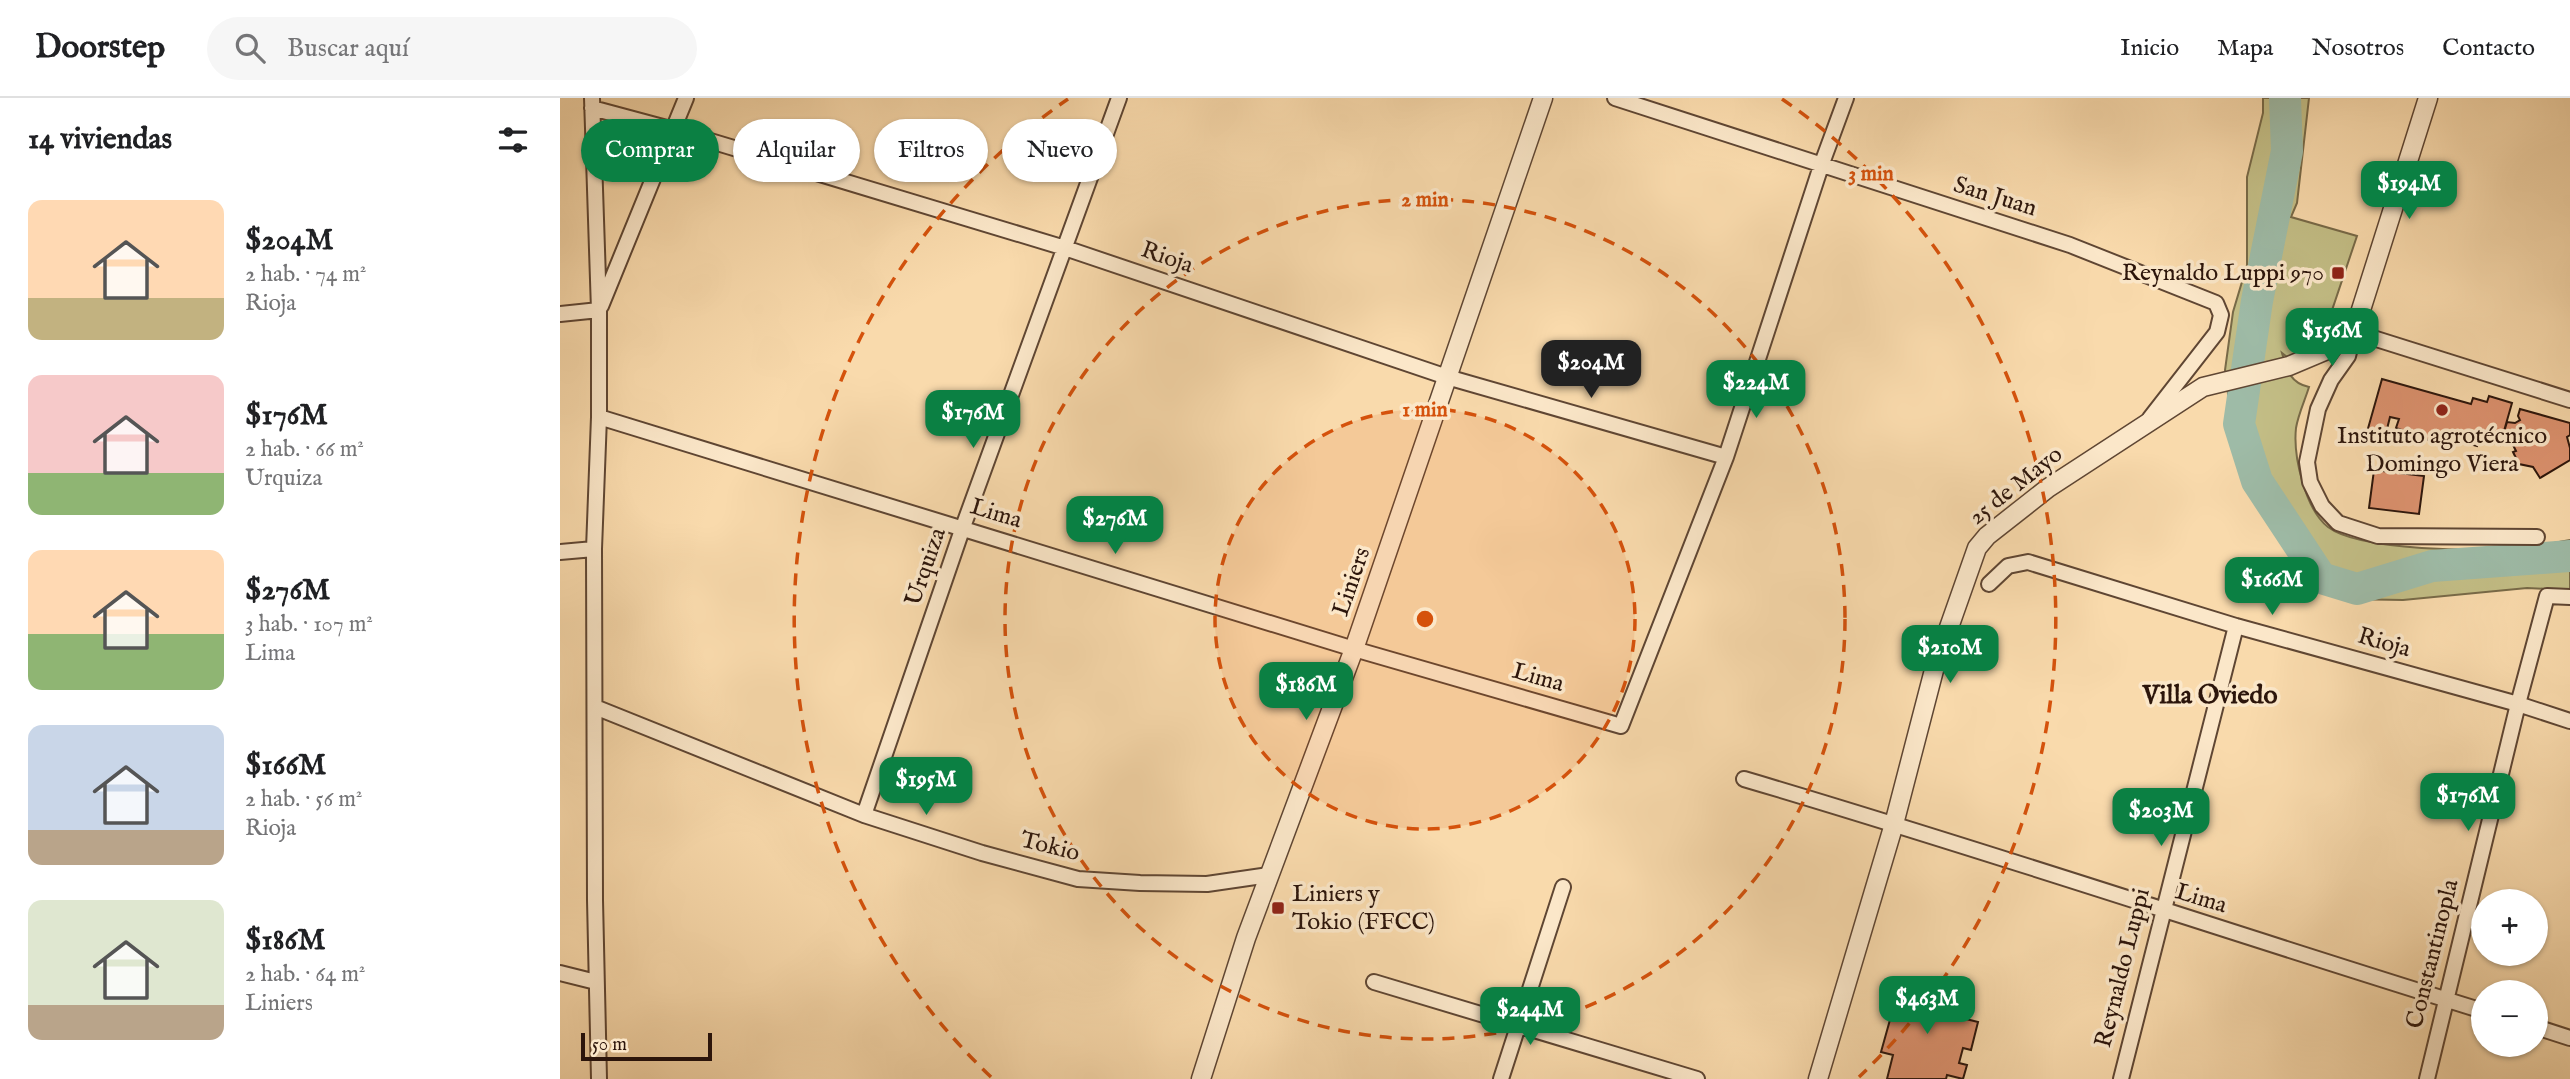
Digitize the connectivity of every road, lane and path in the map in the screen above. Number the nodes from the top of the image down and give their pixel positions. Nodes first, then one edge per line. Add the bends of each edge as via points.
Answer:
1 (686, 98) edge
2 (1118, 98) edge
3 (1543, 98) edge
4 (1615, 98) edge
5 (1846, 98) edge
6 (2428, 98) edge
7 (592, 103) edge
8 (641, 119) edge
9 (678, 119) edge
10 (719, 144) edge
11 (1821, 166) junction
12 (652, 182) edge
13 (1065, 248) junction
14 (599, 310) junction
15 (560, 314) edge
16 (2354, 332) junction
17 (1447, 377) junction
18 (2570, 400) edge
19 (599, 417) junction
20 (2144, 425) junction
21 (1726, 457) junction
22 (963, 527) junction
23 (2537, 537) dead end
24 (594, 549) junction
25 (560, 552) edge
26 (1989, 584) dead end
27 (2570, 597) edge
28 (2236, 626) junction
29 (1354, 649) junction
30 (2518, 704) junction
31 (596, 706) junction
32 (2570, 721) edge
33 (1744, 779) dead end
34 (864, 815) junction
35 (1894, 824) junction
36 (1269, 875) junction
37 (1563, 887) dead end
38 (2162, 911) junction
39 (560, 974) edge
40 (596, 982) junction
41 (1374, 982) dead end
42 (2445, 999) junction
43 (2471, 1007) edge
44 (1518, 1025) junction
45 (2548, 1031) edge
46 (2570, 1038) edge
47 (598, 1079) edge
48 (1201, 1079) edge
49 (1501, 1079) edge
50 (1697, 1079) edge
51 (1818, 1079) edge
52 (2121, 1079) edge
53 (2427, 1079) edge

1 - 9 street
2 - 13 street, Urquiza
3 - 17 street, Liniers
4 - 11 street, San Juan
5 - 11 street
6 - 16 street
7 - 8 street, Rioja
7 - 14 street
10 - 13 street, Rioja
11 - 20 street, San Juan via 2070,244 2216,303 2221,315 2217,332
11 - 21 street
12 - 14 street
13 - 17 street, Rioja
13 - 22 street, Urquiza
14 - 15 street
14 - 19 street
16 - 18 street
16 - 20 street, 25 de Mayo via 2290,366 2203,387
16 - 23 street via 2348,356 2318,409 2307,462 2310,482 2322,506 2338,523 2378,536
17 - 21 street, Rioja
17 - 29 street, Liniers
19 - 22 street, Lima
19 - 24 street
20 - 35 street, 25 de Mayo via 2048,488 1977,548 1934,670
21 - 29 street, Lima via 1621,726
22 - 29 street, Lima
22 - 34 street, Urquiza
24 - 25 street
24 - 31 street
26 - 28 street, Rioja via 2008,566 2028,562
27 - 30 street, Constantinopla via 2547,596
28 - 30 street, Rioja
28 - 38 street, Reynaldo Luppi
29 - 36 street, Liniers
30 - 32 street, Rioja
30 - 42 street, Constantinopla
31 - 34 street, Tokio
31 - 40 street
33 - 35 street, Lima
34 - 36 street, Tokio via 1078,879 1207,884
35 - 38 street, Lima
35 - 51 street, 25 de Mayo
36 - 48 street, Liniers
37 - 44 street
38 - 42 street, Lima
38 - 52 street, Reynaldo Luppi
39 - 40 street
40 - 47 street
41 - 44 street
42 - 43 street, Lima
42 - 53 street, Constantinopla
44 - 49 street
44 - 50 street
45 - 46 street

